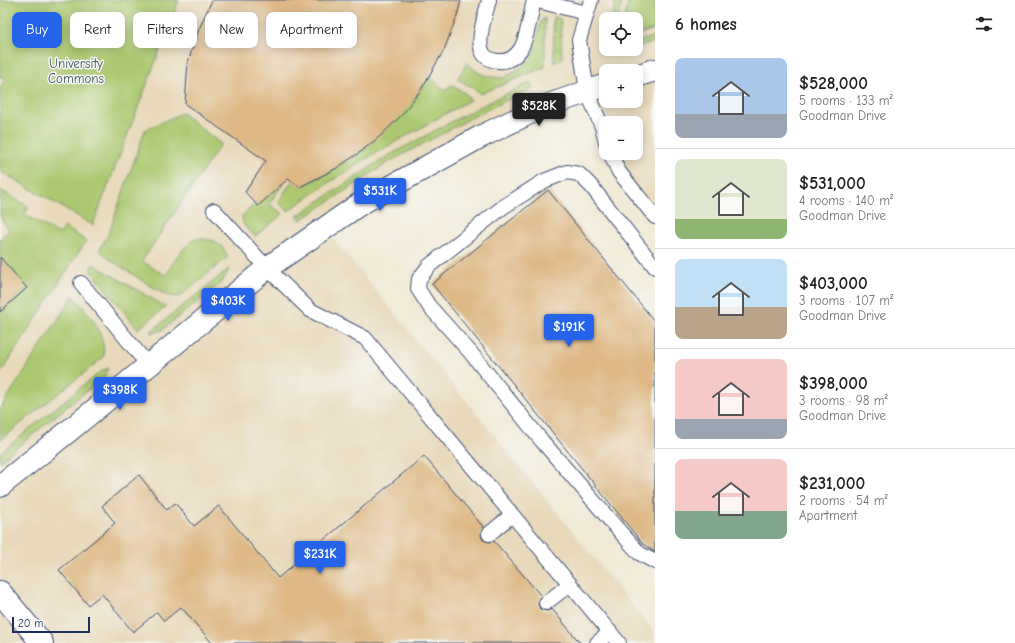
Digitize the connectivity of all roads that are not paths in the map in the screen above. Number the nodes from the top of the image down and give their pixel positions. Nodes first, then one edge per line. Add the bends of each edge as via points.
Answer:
1 (489, 0) edge
2 (534, 0) edge
3 (591, 0) edge
4 (586, 13) junction
5 (655, 70) edge
6 (643, 74) edge
7 (596, 88) edge
8 (600, 116) edge
9 (613, 160) edge
10 (214, 210) dead end
11 (655, 217) edge
12 (655, 267) edge
13 (267, 268) junction
14 (81, 283) dead end
15 (148, 365) junction
16 (0, 486) edge
17 (512, 515) junction
18 (489, 534) dead end
19 (655, 562) edge
20 (570, 584) junction
21 (0, 592) edge
22 (546, 603) dead end
23 (614, 638) edge
24 (42, 643) edge
25 (597, 643) edge

1 - 2 lane via 479,41 481,51 486,57 504,62 511,59 523,44
2 - 4 lane
3 - 4 lane
4 - 7 lane via 579,40
5 - 6 street
7 - 8 lane
7 - 13 street via 540,108 480,137 360,204
9 - 11 lane via 619,172
10 - 13 lane
12 - 19 lane via 591,186 579,174 567,172 544,181 503,207 429,266 419,279 418,289 429,306 615,526 639,553
13 - 15 street
13 - 17 lane via 310,310 364,338
14 - 15 lane
15 - 16 street
17 - 18 lane
17 - 20 lane
20 - 22 lane
20 - 23 lane
21 - 24 street
23 - 25 lane

